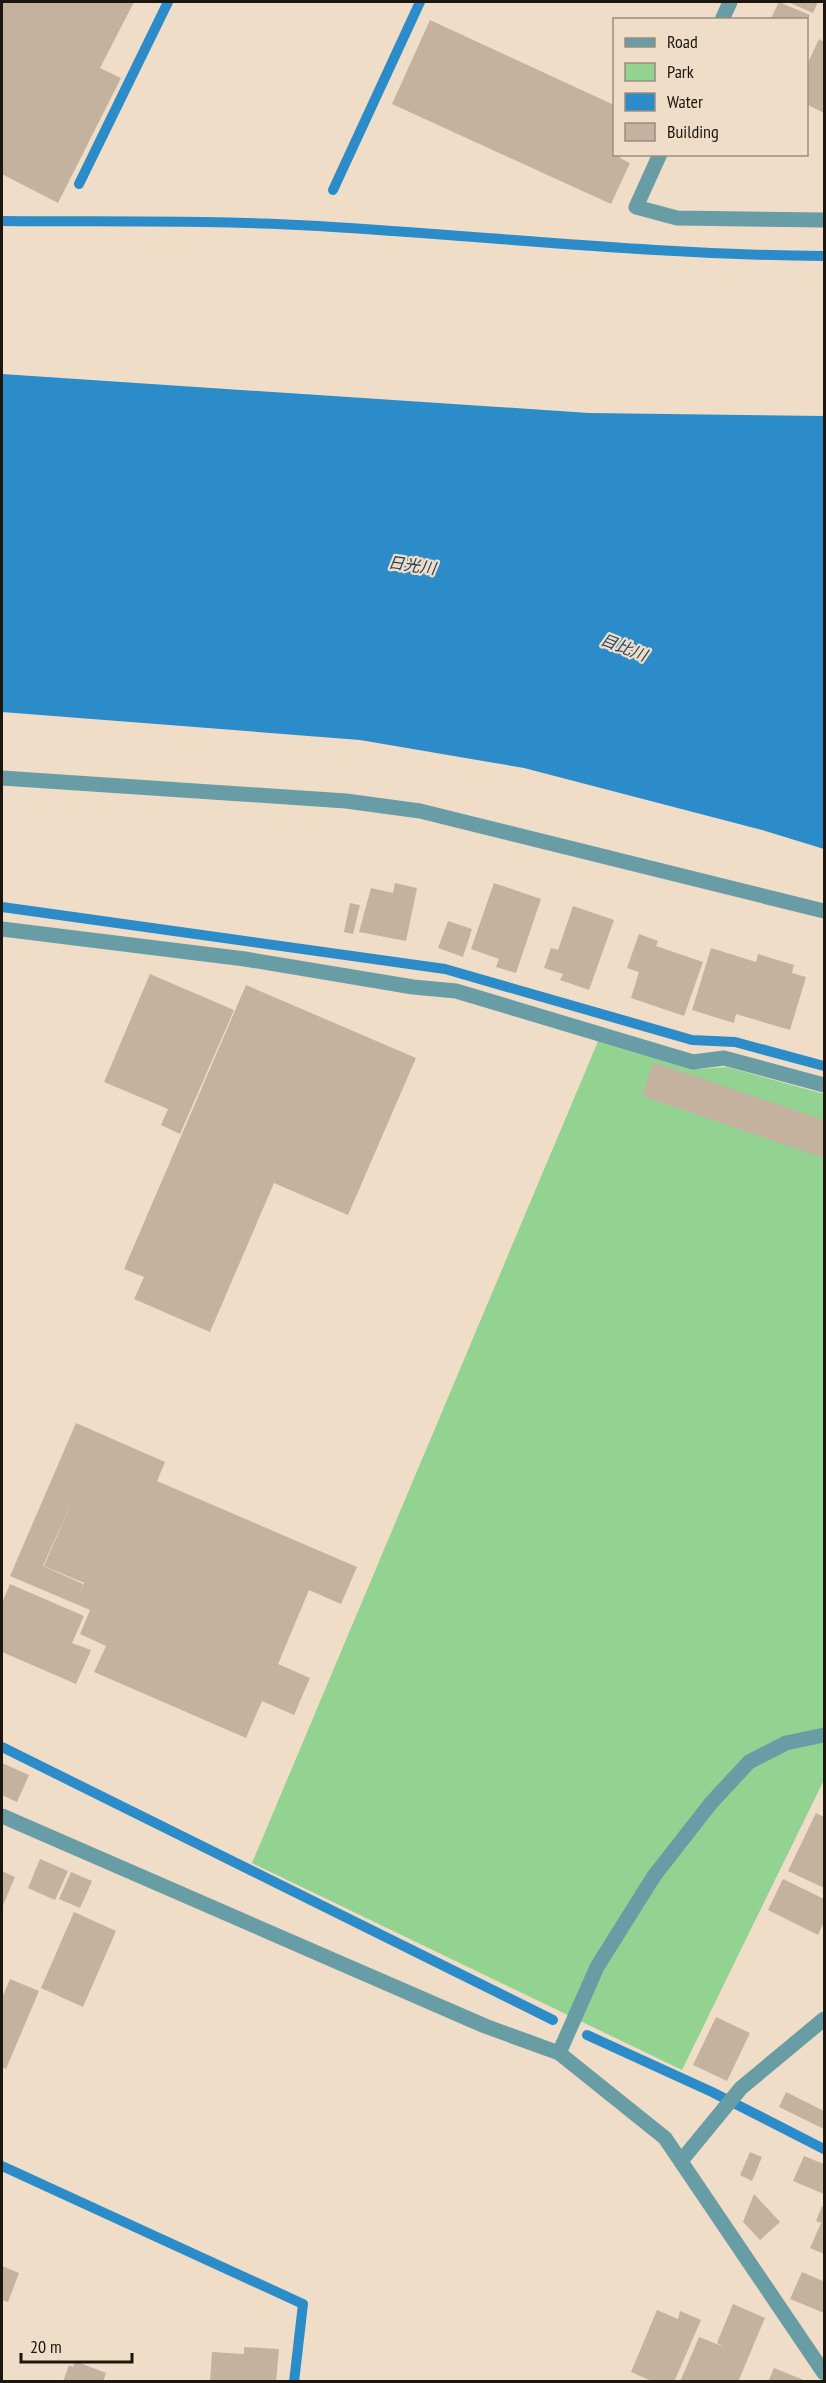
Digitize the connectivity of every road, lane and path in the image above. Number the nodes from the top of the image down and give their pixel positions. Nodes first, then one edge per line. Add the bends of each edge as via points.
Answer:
1 (730, 2) edge
2 (723, 18) edge
3 (659, 156) edge
4 (825, 220) edge
5 (2, 778) edge
6 (825, 911) edge
7 (2, 929) edge
8 (825, 1085) edge
9 (825, 1735) edge
10 (2, 1816) edge
11 (825, 2019) edge
12 (559, 2053) junction
13 (681, 2161) junction
14 (825, 2373) edge

1 - 2 street
3 - 4 street via 636,207 677,218
5 - 6 street via 346,801 420,811
7 - 8 street via 245,959 456,991 693,1062 724,1058
9 - 12 street via 786,1743 748,1762 711,1803 654,1876 597,1967
10 - 12 street via 485,2026
11 - 13 street via 741,2088
12 - 13 street via 665,2138
13 - 14 street

